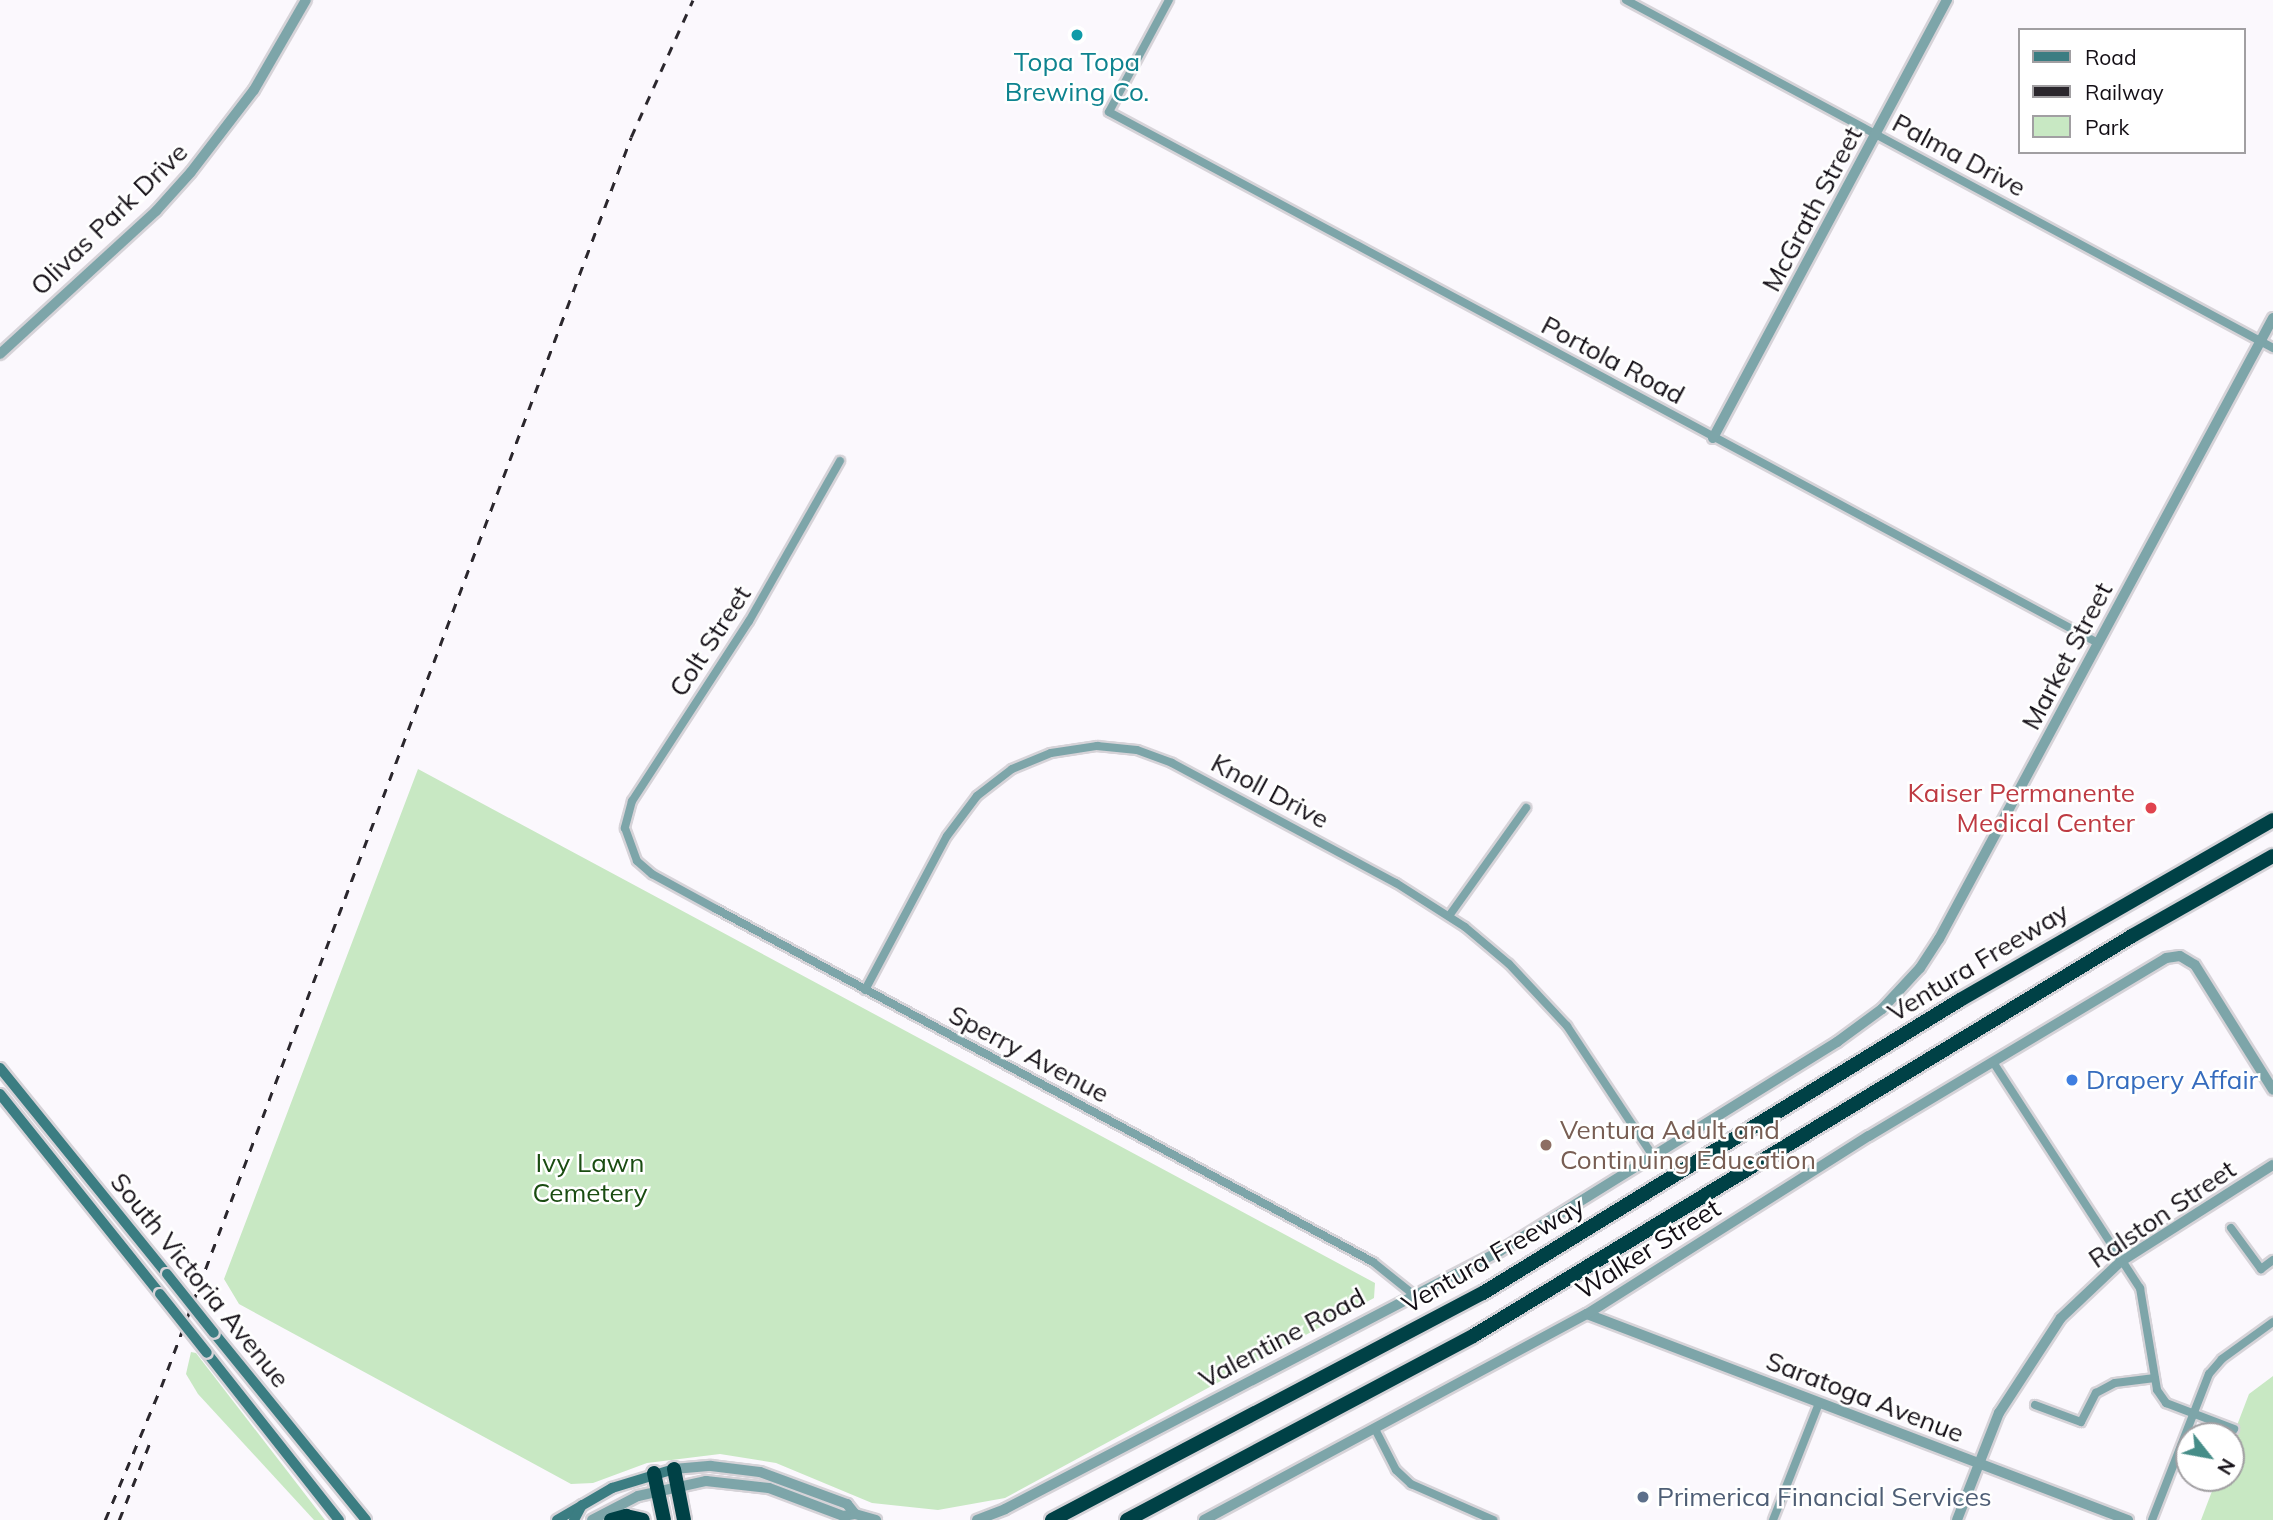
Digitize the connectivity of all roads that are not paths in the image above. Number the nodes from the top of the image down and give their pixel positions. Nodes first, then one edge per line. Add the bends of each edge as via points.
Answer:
1 (306, 0) edge
2 (1169, 0) edge
3 (1626, 0) edge
4 (1947, 0) edge
5 (1875, 134) junction
6 (2273, 318) edge
7 (2261, 341) junction
8 (2273, 348) edge
9 (0, 354) edge
10 (1713, 438) junction
11 (841, 461) dead end
12 (2098, 643) junction
13 (1526, 808) dead end
14 (2273, 820) edge
15 (629, 845) joint
16 (2273, 856) edge
17 (1450, 916) junction
18 (865, 989) junction
19 (1886, 1005) joint
20 (1993, 1062) junction
21 (0, 1068) edge
22 (2273, 1090) edge
23 (0, 1094) edge
24 (1653, 1156) junction
25 (2273, 1165) edge
26 (2231, 1228) dead end
27 (2273, 1260) edge
28 (2120, 1262) junction
29 (1414, 1295) junction
30 (1587, 1314) junction
31 (2273, 1322) edge
32 (2155, 1378) junction
33 (1819, 1403) junction
34 (2035, 1405) dead end
35 (2192, 1414) junction
36 (2214, 1422) edge
37 (1375, 1429) junction
38 (1979, 1463) junction
39 (674, 1469) junction
40 (654, 1473) junction
41 (677, 1486) junction
42 (658, 1490) junction
43 (582, 1505) junction
44 (855, 1514) junction
45 (340, 1520) edge
46 (366, 1520) edge
47 (557, 1520) edge
48 (574, 1520) edge
49 (592, 1520) edge
50 (611, 1520) edge
51 (643, 1520) edge
52 (664, 1520) edge
53 (684, 1520) edge
54 (876, 1520) edge
55 (976, 1520) edge
56 (1052, 1520) edge
57 (1126, 1520) edge
58 (1204, 1520) edge
59 (1493, 1520) edge
60 (1773, 1520) edge
61 (1957, 1520) edge
62 (2128, 1520) edge
63 (2152, 1520) edge

1 - 9 street, Olivas Park Drive via 254,90 191,172 123,242
2 - 10 street, Portola Road via 1109,112
3 - 5 street, Palma Drive
4 - 5 street, McGrath Street
5 - 7 street, Palma Drive
5 - 10 street, McGrath Street
6 - 7 street, Market Street
7 - 8 street, Palma Drive
7 - 12 street, Market Street
10 - 12 street, Portola Road
11 - 15 street, Colt Street via 749,621 632,801 625,828
12 - 19 street, Market Street via 1939,939
13 - 17 street
14 - 56 highway, Ventura Freeway via 1960,1000 1483,1293
15 - 18 street, Sperry Avenue via 652,874
16 - 57 highway via 2132,936 1473,1336
17 - 18 street, Knoll Drive via 1172,763 1125,748 1081,747 1024,762 977,796 947,836
17 - 24 street, Knoll Drive via 1509,964 1558,1015
18 - 29 street, Sperry Avenue via 1373,1262
19 - 24 street, Valentine Road via 1837,1042
20 - 22 street, Walker Street via 2177,956 2195,965
20 - 28 street
20 - 30 street, Walker Street
21 - 46 main road, South Victoria Avenue, bridge
23 - 45 main road, South Victoria Avenue, bridge
24 - 29 street, Valentine Road via 1500,1251
25 - 28 street, Ralston Street
26 - 27 street via 2261,1269
28 - 32 street via 2144,1298
28 - 38 street, Ralston Street via 2079,1299 2041,1343 2005,1402
29 - 55 street, Valentine Road
30 - 33 street, Saratoga Avenue
30 - 37 street, Walker Street
31 - 35 street via 2216,1364
32 - 34 street via 2115,1383 2096,1393 2081,1422
32 - 35 street via 2166,1403
33 - 38 street, Saratoga Avenue
33 - 60 street
35 - 36 street
35 - 63 street
37 - 58 street, Walker Street
37 - 59 street via 1396,1470 1411,1485
38 - 61 street, Ralston Street
38 - 62 street, Saratoga Avenue
39 - 40 main road
39 - 41 highway
39 - 44 street via 711,1466 760,1472 847,1504
40 - 42 highway
40 - 43 main road
41 - 42 street
41 - 44 street via 706,1481 756,1485 843,1516
41 - 53 highway
42 - 49 street via 615,1505
42 - 52 highway
43 - 47 main road
43 - 48 main road
44 - 54 street
50 - 51 highway via 626,1516

